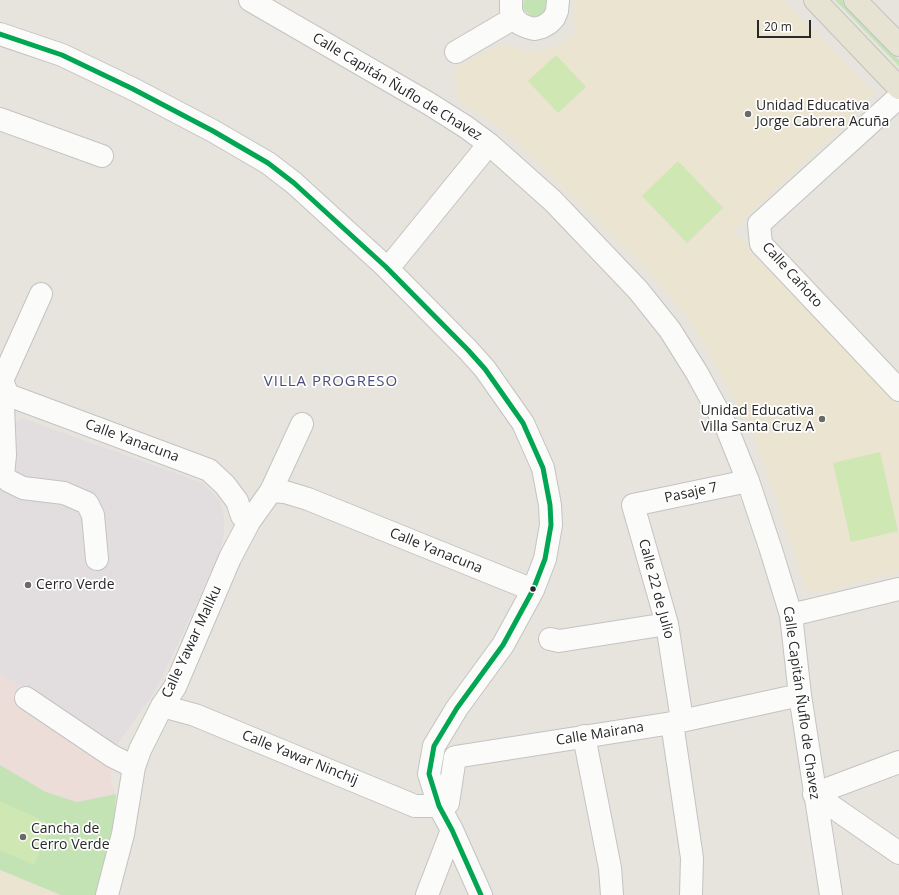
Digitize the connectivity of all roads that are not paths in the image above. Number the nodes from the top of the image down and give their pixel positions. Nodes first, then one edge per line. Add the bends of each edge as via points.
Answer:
1 (250, 0) edge
2 (558, 0) edge
3 (815, 0) edge
4 (855, 0) edge
5 (513, 9) edge
6 (0, 34) edge
7 (899, 45) edge
8 (456, 52) dead end
9 (899, 88) edge
10 (899, 97) edge
11 (0, 119) edge
12 (489, 144) junction
13 (102, 156) dead end
14 (394, 261) dead end
15 (41, 294) dead end
16 (1, 382) edge
17 (899, 390) edge
18 (302, 424) dead end
19 (748, 482) junction
20 (270, 491) junction
21 (633, 506) joint
22 (250, 522) junction
23 (97, 559) dead end
24 (899, 589) edge
25 (533, 590) junction
26 (791, 615) junction
27 (667, 624) junction
28 (550, 639) dead end
29 (800, 695) junction
30 (26, 698) dead end
31 (162, 706) junction
32 (677, 721) junction
33 (584, 736) junction
34 (899, 762) edge
35 (134, 767) junction
36 (814, 794) junction
37 (439, 806) junction
38 (452, 830) junction
39 (899, 853) edge
40 (107, 895) edge
41 (426, 895) edge
42 (481, 895) edge
43 (612, 895) edge
44 (691, 895) edge
45 (831, 895) edge

1 - 12 street, Calle Capitán Ñuflo de Chavez via 428,103
2 - 5 street via 554,18 549,24 534,29 520,24
3 - 9 main road
4 - 7 main road
5 - 8 street
6 - 25 street via 62,55 213,131 268,163 294,183 386,267 468,350 486,369 523,423 543,468 551,525 545,559
10 - 17 street, Calle Cañoto via 759,224 761,244
11 - 13 street
12 - 14 street
12 - 19 street, Calle Capitán Ñuflo de Chavez via 558,206 638,290 670,330 726,426
15 - 16 street
16 - 22 street, Calle Yanacuna via 8,395 210,470 225,485 237,501 242,516
16 - 23 street via 3,475 23,488 64,493 87,503 93,515
18 - 20 street, Calle Yawar Mallku
19 - 21 street, Pasaje 7
19 - 26 street, Calle Capitán Ñuflo de Chavez
20 - 22 street, Calle Yawar Mallku
20 - 25 street, Calle Yanacuna via 285,492 308,499
21 - 27 street, Calle 22 de Julio
22 - 31 street, Calle Yawar Mallku via 230,558 175,687
24 - 26 street
25 - 37 street via 503,645 457,708 434,746 429,774
26 - 29 street, Calle Capitán Ñuflo de Chavez
27 - 28 street via 558,641
27 - 32 street, Calle 22 de Julio
29 - 32 street, Calle Mairana
29 - 36 street, Calle Capitán Ñuflo de Chavez
30 - 35 street via 112,756
31 - 35 street, Calle Yawar Mallku
31 - 37 street, Calle Yawar Ninchij via 196,715 415,806
32 - 33 street, Calle Mairana
32 - 44 street, Calle 22 de Julio via 692,858
33 - 37 street, Calle Mairana via 455,757 448,802
33 - 43 street via 610,868
34 - 36 street
35 - 40 street, Calle Yawar Mallku via 123,834
36 - 39 street
36 - 45 street, Calle Capitán Ñuflo de Chavez
37 - 38 street
38 - 41 street
38 - 42 street

